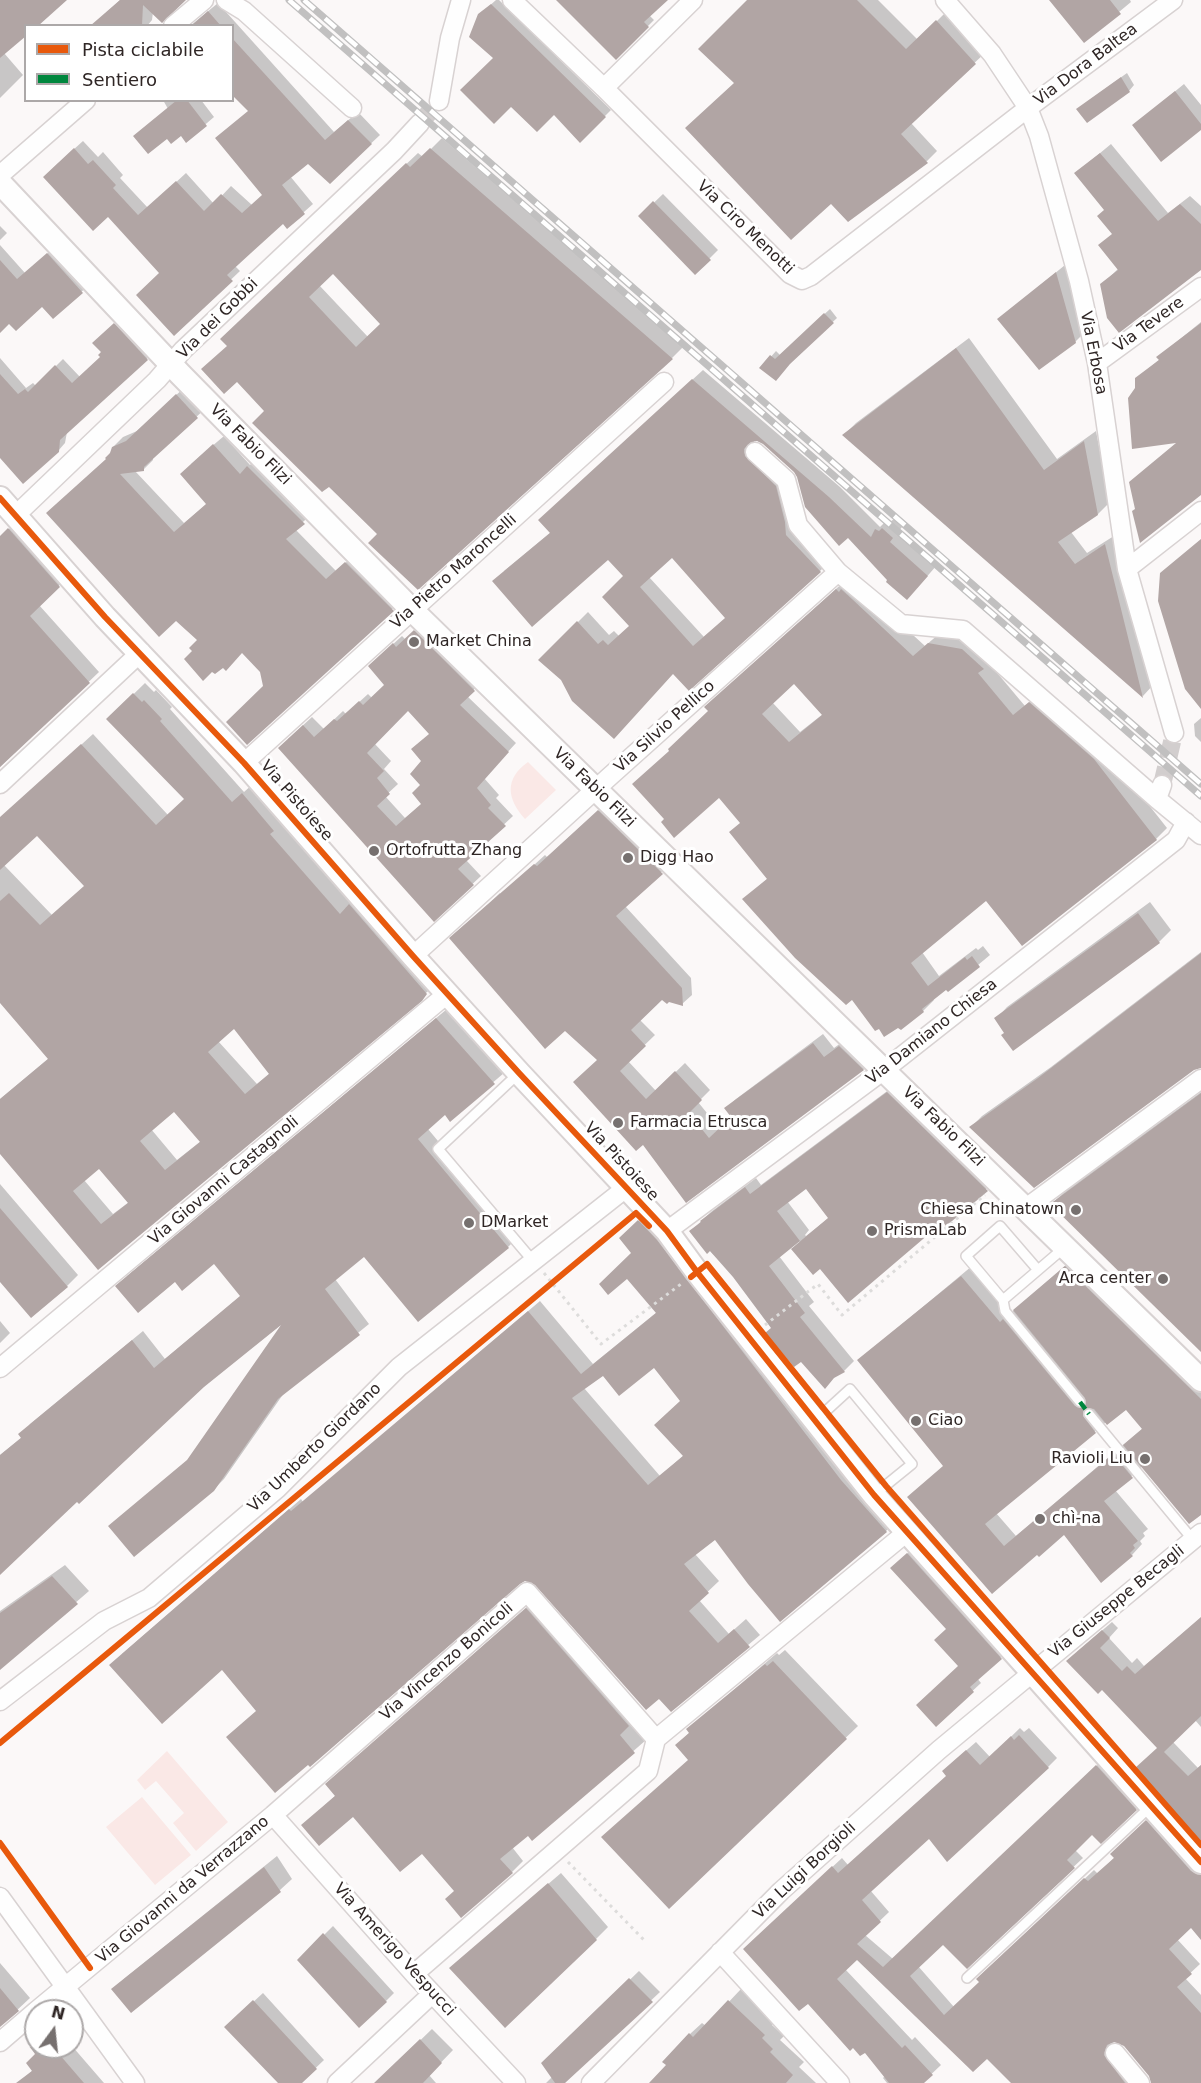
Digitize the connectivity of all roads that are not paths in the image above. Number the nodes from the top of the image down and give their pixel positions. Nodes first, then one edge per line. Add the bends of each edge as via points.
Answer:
1 (204, 0) edge
2 (226, 0) edge
3 (461, 0) edge
4 (512, 0) edge
5 (693, 0) edge
6 (945, 0) edge
7 (1173, 0) edge
8 (175, 24) edge
9 (604, 88) junction
10 (439, 101) tunnel mouth
11 (84, 102) edge
12 (352, 108) dead end
13 (1028, 108) junction
14 (420, 123) tunnel mouth
15 (0, 176) edge
16 (0, 183) edge
17 (1201, 286) edge
18 (1097, 363) junction
19 (172, 365) junction
20 (664, 382) dead end
21 (754, 452) dead end
22 (0, 498) edge
23 (1201, 511) edge
24 (16, 515) junction
25 (1127, 569) junction
26 (838, 572) junction
27 (412, 610) junction
28 (141, 652) junction
29 (1174, 733) tunnel mouth
30 (244, 763) junction
31 (0, 784) edge
32 (595, 789) junction
33 (1186, 822) junction
34 (1201, 835) edge
35 (413, 956) junction
36 (447, 994) junction
37 (884, 1070) junction
38 (519, 1073) junction
39 (1201, 1079) edge
40 (626, 1188) junction
41 (1026, 1208) junction
42 (667, 1231) junction
43 (1065, 1247) junction
44 (533, 1261) junction
45 (1038, 1270) junction
46 (1003, 1300) junction
47 (0, 1368) edge
48 (1201, 1380) edge
49 (1080, 1402) dead end
50 (1089, 1414) dead end
51 (814, 1421) junction
52 (874, 1495) junction
53 (907, 1532) junction
54 (1197, 1536) edge
55 (1032, 1672) junction
56 (0, 1701) edge
57 (656, 1739) junction
58 (1151, 1806) junction
59 (273, 1815) junction
60 (1201, 1862) edge
61 (0, 1897) edge
62 (720, 1952) junction
63 (414, 1974) junction
64 (967, 1978) dead end
65 (66, 1987) junction
66 (432, 1994) junction
67 (51, 1999) edge
68 (24, 2021) edge
69 (0, 2042) edge
70 (1115, 2053) dead end
71 (135, 2083) edge
72 (337, 2083) edge
73 (516, 2083) edge
74 (591, 2083) edge
75 (840, 2083) edge
76 (1140, 2083) edge

1 - 8 street
2 - 12 street via 244,11
3 - 10 street
4 - 9 street, Via Ciro Menotti
5 - 9 street
6 - 13 street, Via Erbosa via 992,54
7 - 13 street, Via Dora Baltea
9 - 13 street, Via Ciro Menotti via 789,274 802,280
11 - 15 street
13 - 18 street, Via Erbosa via 1079,281
14 - 19 street, Via dei Gobbi via 183,350
16 - 19 street, Via Fabio Filzi
17 - 18 street, Via Tevere
18 - 25 street, Via Erbosa
19 - 24 street, Via dei Gobbi
19 - 27 street, Via Fabio Filzi
20 - 27 street, Via Pietro Maroncelli
21 - 26 street via 786,480 798,525
22 - 24 street, Via Pistoiese
23 - 25 street
24 - 28 street, Via Pistoiese via 105,617
25 - 29 street, Via Erbosa
26 - 32 street, Via Silvio Pellico
26 - 33 street via 901,624 963,630 1160,792
27 - 30 street, Via Pietro Maroncelli
27 - 32 street, Via Fabio Filzi
28 - 30 street, Via Pistoiese
28 - 31 street
30 - 35 street, Via Pistoiese
32 - 35 street, Via Silvio Pellico
32 - 37 street, Via Fabio Filzi
33 - 34 street
33 - 37 street, Via Damiano Chiesa via 1176,840
35 - 36 street, Via Pistoiese
36 - 38 street, Via Pistoiese
36 - 47 street, Via Giovanni Castagnoli
37 - 41 street, Via Fabio Filzi
37 - 42 street, Via Damiano Chiesa
38 - 40 street, Via Pistoiese
38 - 44 lane via 438,1149
39 - 41 street
40 - 42 street, Via Pistoiese
40 - 44 street, Via Umberto Giordano
41 - 43 street, Via Fabio Filzi
42 - 51 street, Via Pistoiese via 694,1275
43 - 45 lane
43 - 48 street, Via Fabio Filzi
44 - 56 street, Via Umberto Giordano via 399,1367 276,1489 149,1598 104,1621
45 - 46 lane
45 - 46 lane via 1000,1226 966,1256
46 - 49 lane via 1005,1311
50 - 54 lane
51 - 52 street, Via Pistoiese
51 - 52 lane via 850,1389 912,1464
52 - 53 street, Via Pistoiese
53 - 55 street, Via Pistoiese
53 - 57 street
54 - 55 street, Via Giuseppe Becagli
55 - 58 street, Via Pistoiese
55 - 62 street, Via Luigi Borgioli via 781,1891
57 - 59 street, Via Vincenzo Bonicoli via 527,1592
57 - 63 street via 648,1771
58 - 60 street, Via Pistoiese
58 - 64 lane
59 - 63 street, Via Amerigo Vespucci
59 - 65 street, Via Giovanni da Verrazzano
61 - 65 street
62 - 74 street, Via Luigi Borgioli
62 - 75 street
63 - 66 street, Via Amerigo Vespucci
65 - 67 street, Via Giovanni da Verrazzano
65 - 71 street
66 - 72 street
66 - 73 street, Via Amerigo Vespucci
68 - 69 street, Via Giovanni da Verrazzano
70 - 76 street

